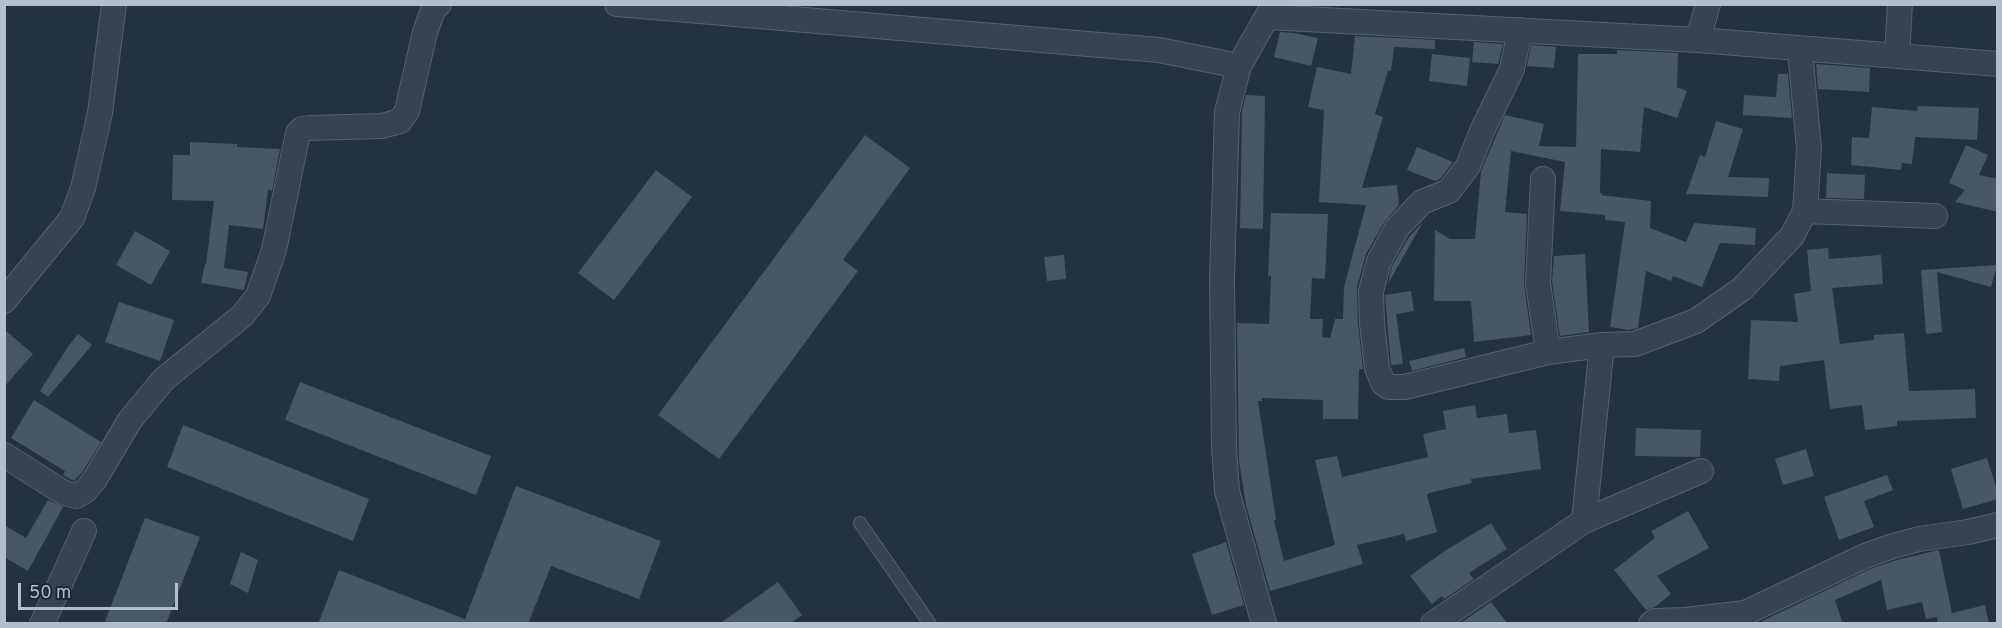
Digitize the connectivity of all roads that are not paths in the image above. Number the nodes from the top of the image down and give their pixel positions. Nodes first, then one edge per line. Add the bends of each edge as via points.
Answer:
1 (114, 4) edge
2 (439, 4) edge
3 (617, 4) edge
4 (1708, 4) edge
5 (1900, 4) edge
6 (1271, 11) edge
7 (1520, 30) junction
8 (1698, 40) junction
9 (1800, 50) junction
10 (1897, 56) junction
11 (1998, 64) edge
12 (1239, 66) junction
13 (1543, 179) dead end
14 (1805, 211) junction
15 (1935, 216) dead end
16 (4, 301) edge
17 (1602, 345) junction
18 (1548, 352) junction
19 (4, 455) edge
20 (1701, 471) dead end
21 (1584, 521) junction
22 (860, 523) dead end
23 (1998, 525) edge
24 (84, 531) dead end
25 (42, 624) edge
26 (930, 624) edge
27 (1264, 624) edge
28 (1433, 624) edge
29 (1651, 624) edge

1 - 16 street via 100,113 72,218
2 - 19 street via 433,10 407,111 400,122 309,128 298,133 274,250 258,296 242,316 164,379 130,420 85,491 76,496 64,493
3 - 12 street via 1159,50
4 - 8 street
5 - 10 street
6 - 7 street
6 - 12 street
7 - 8 street
7 - 18 street via 1512,69 1468,166 1449,191 1422,202 1397,228 1380,261 1371,291 1372,323 1377,368 1388,387 1405,387
8 - 9 street
9 - 10 street
9 - 14 street via 1809,148
10 - 11 street
12 - 27 street via 1227,112 1222,279 1224,448 1227,491
13 - 18 street via 1538,284
14 - 15 street
14 - 17 street via 1792,236 1742,289 1696,321 1635,344
17 - 18 street
17 - 21 street
20 - 21 street
21 - 28 street
22 - 26 lane
23 - 29 street via 1893,546 1745,613
24 - 25 street

